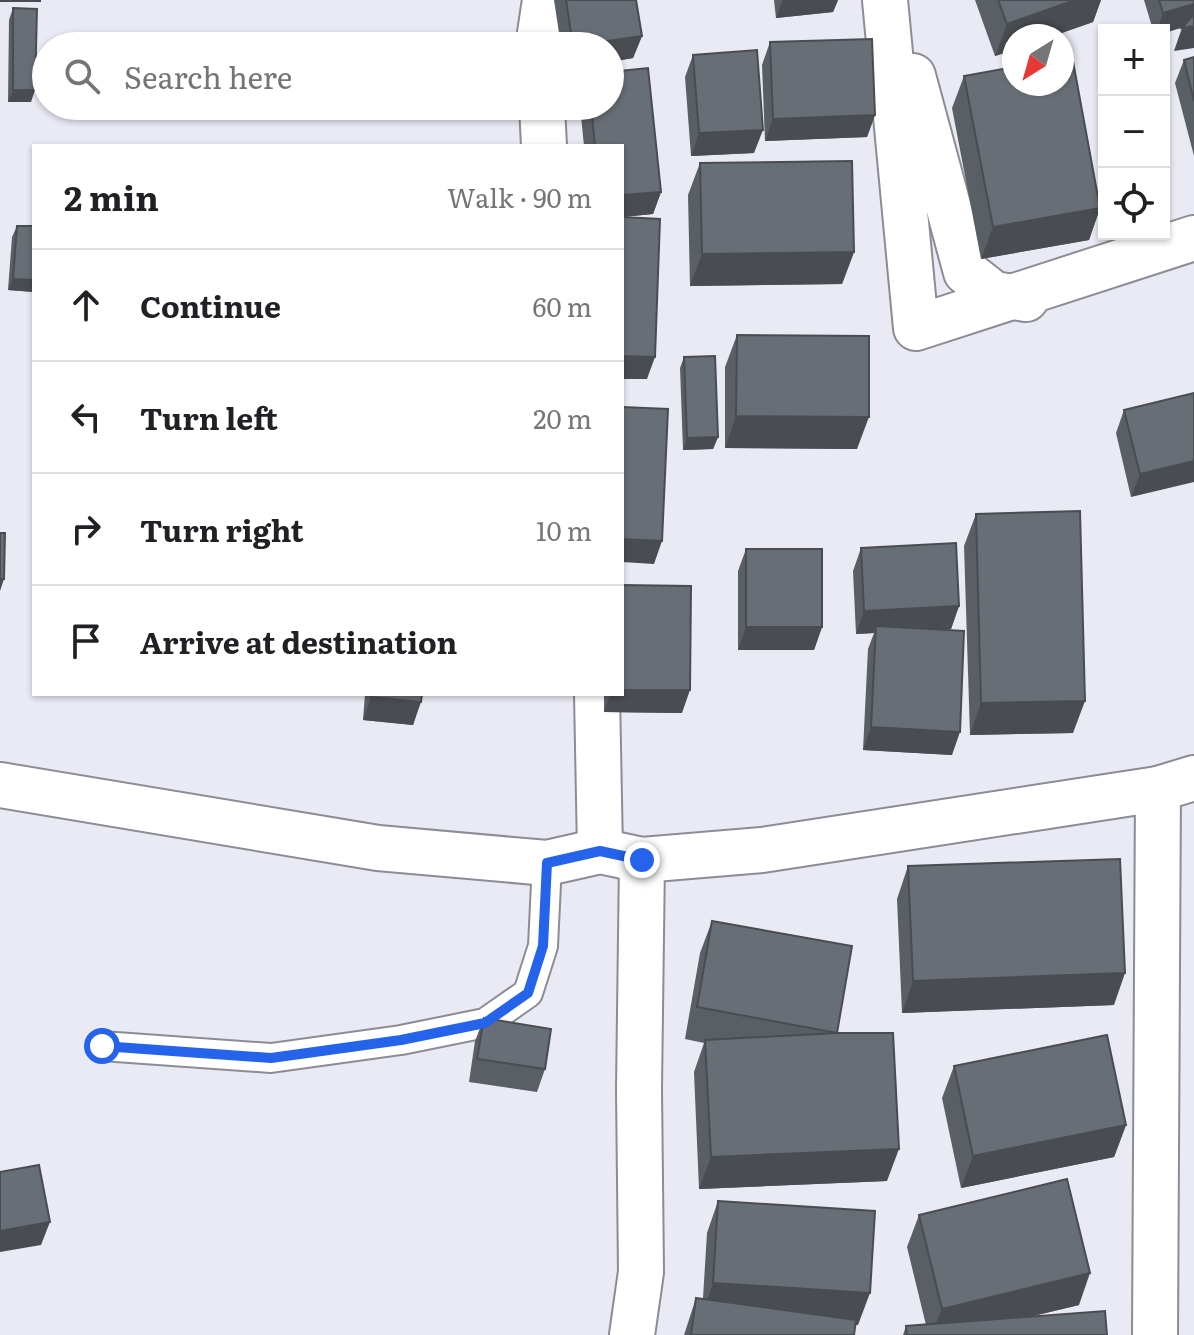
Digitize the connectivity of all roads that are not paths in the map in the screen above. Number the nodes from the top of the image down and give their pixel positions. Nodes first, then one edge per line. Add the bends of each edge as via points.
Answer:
1 (545, 0) edge
2 (885, 0) edge
3 (893, 0) edge
4 (540, 32) edge
5 (543, 120) edge
6 (544, 144) edge
7 (1194, 238) edge
8 (1194, 253) edge
9 (597, 696) edge
10 (1176, 783) edge
11 (0, 785) edge
12 (621, 855) junction
13 (547, 863) junction
14 (102, 1046) dead end
15 (632, 1335) edge
16 (1155, 1335) edge

1 - 4 street
2 - 7 street via 916,328
3 - 8 street via 966,272 994,294 1031,300
5 - 6 street
9 - 12 street
10 - 12 street via 762,850
10 - 16 street
11 - 13 street via 378,848
12 - 13 street
12 - 15 street via 639,1089 641,1272
13 - 14 lane via 543,946 528,993 485,1023 271,1058

